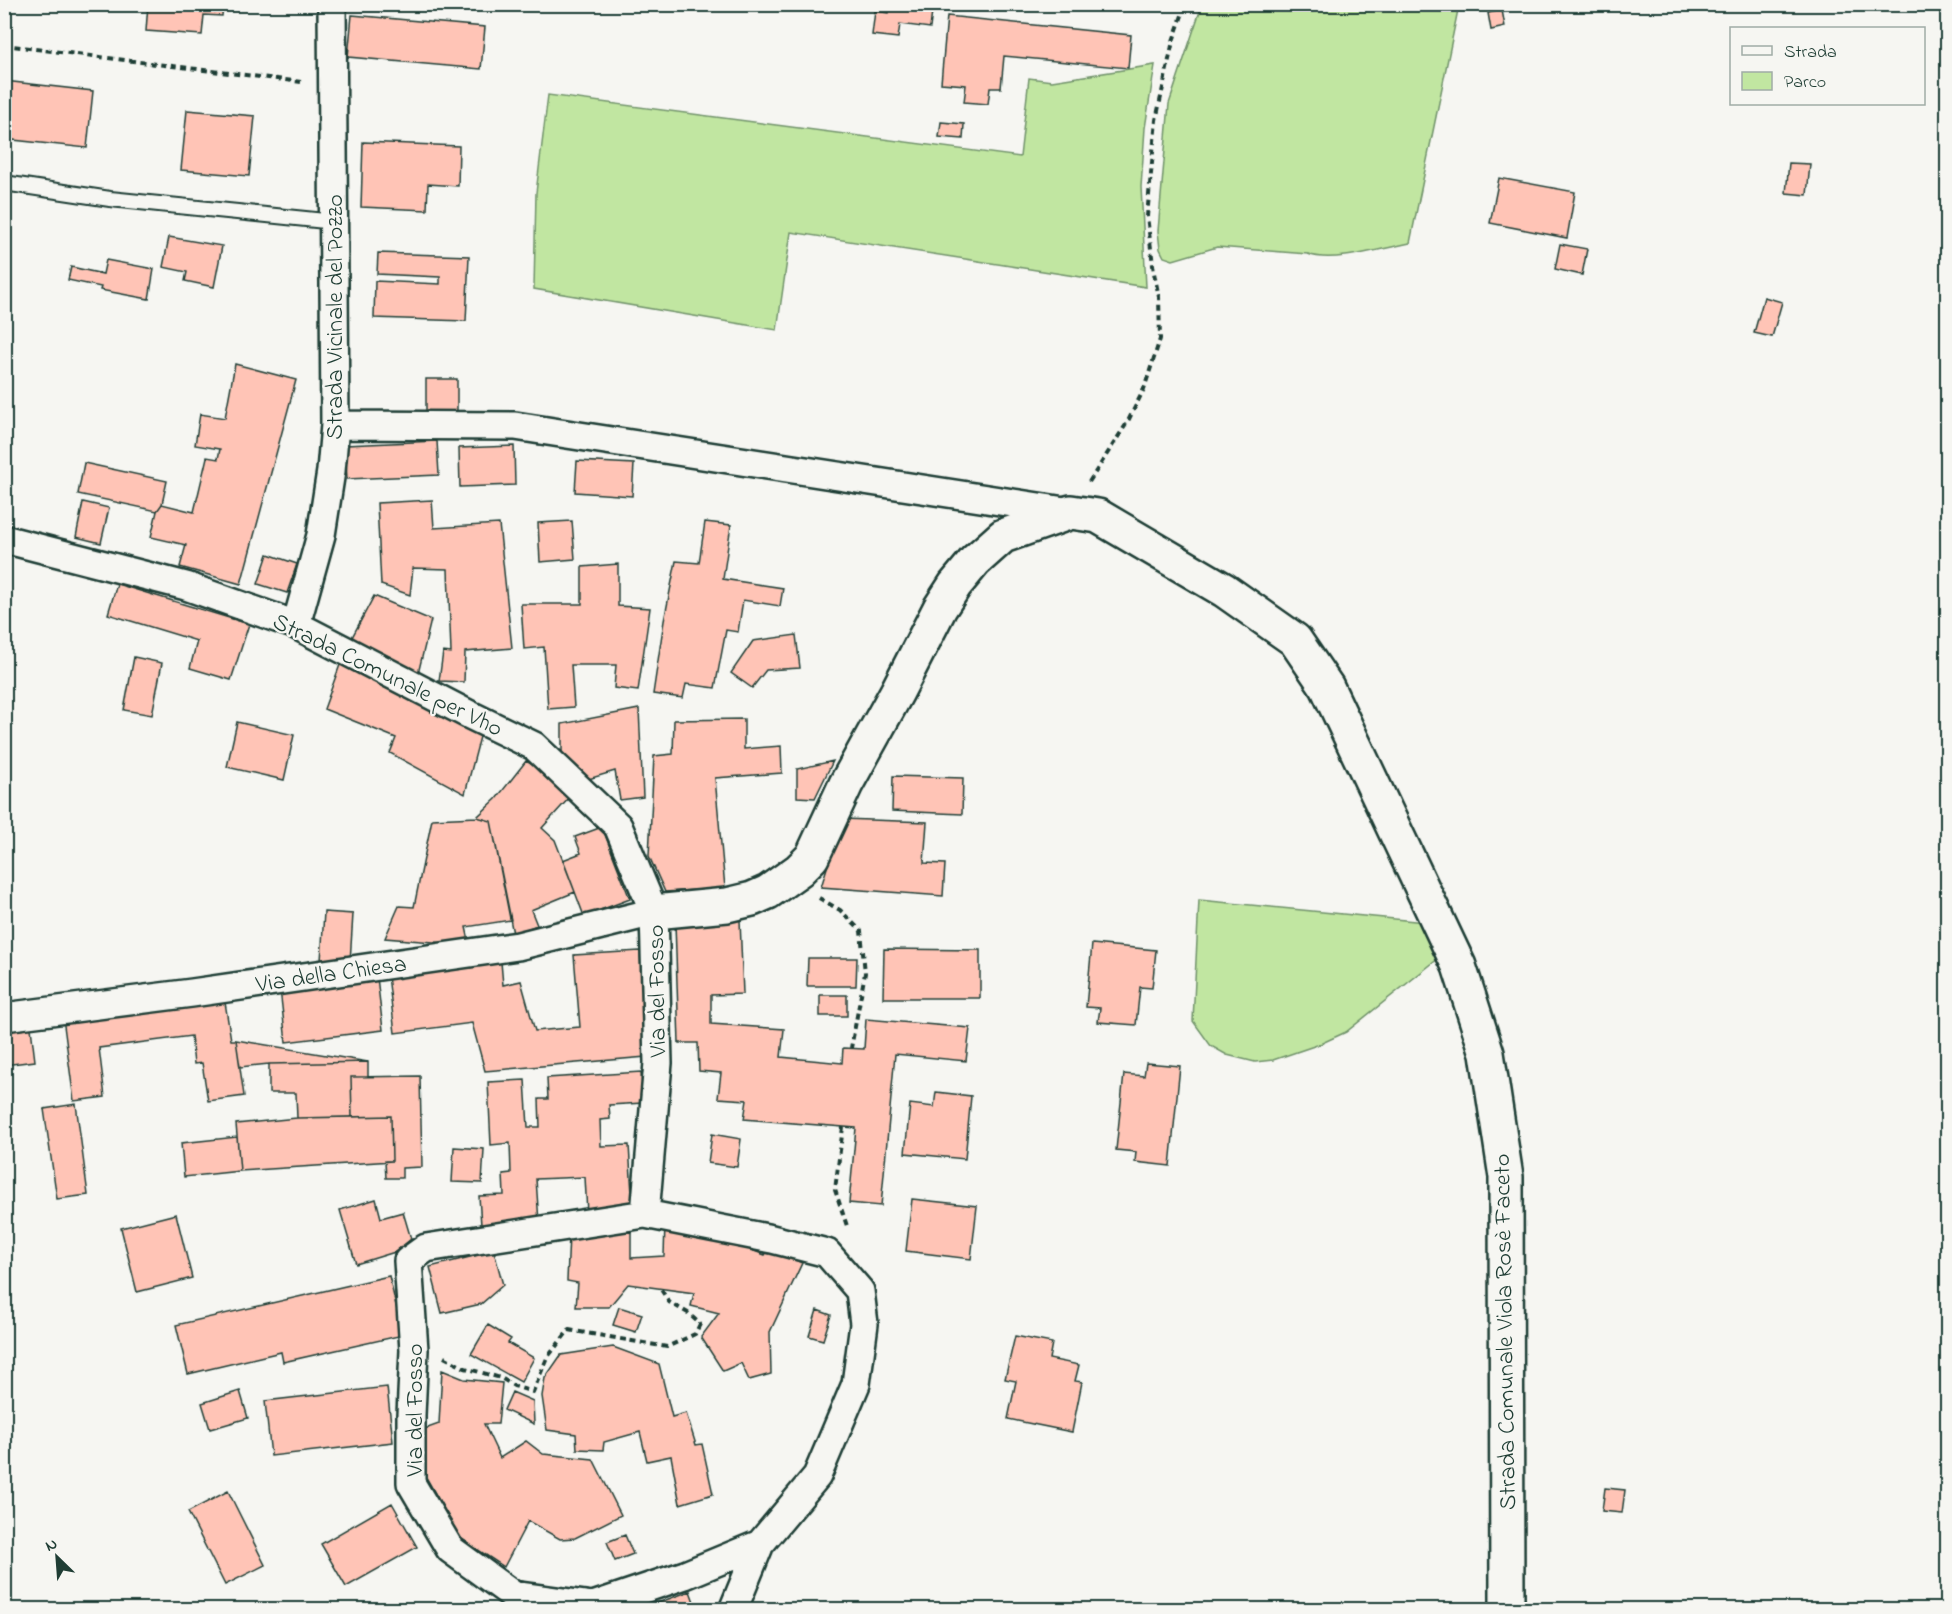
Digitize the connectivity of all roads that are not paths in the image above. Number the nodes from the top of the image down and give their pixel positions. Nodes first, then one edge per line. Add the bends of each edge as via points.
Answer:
1 (332, 4) edge
2 (4, 183) edge
3 (335, 222) junction
4 (335, 425) junction
5 (1071, 512) junction
6 (4, 539) edge
7 (296, 625) junction
8 (654, 912) junction
9 (4, 1017) edge
10 (645, 1214) junction
11 (760, 1544) junction
12 (733, 1610) edge
13 (1507, 1610) edge

1 - 3 street, Strada Vicinale del Pozzo
2 - 3 lane via 110,199
3 - 4 street, Strada Vicinale del Pozzo
4 - 5 street via 515,426
4 - 7 street, Strada Vicinale del Pozzo via 321,535
5 - 8 street via 1003,536 955,585 846,784 812,857 799,870 752,899
5 - 13 street, Strada Comunale Viola Rosè Faceto via 1098,516 1224,590 1295,640 1327,687 1459,966 1487,1053 1506,1177
6 - 7 street, Strada Comunale per Vho via 186,586
7 - 8 street, Strada Comunale per Vho via 534,746 618,826
8 - 9 street, Via della Chiesa via 518,946
8 - 10 street, Via del Fosso via 658,1063
10 - 11 street, Via del Fosso via 827,1253 860,1291 864,1324 856,1384 816,1476
10 - 11 street, Via del Fosso via 426,1248 408,1261 414,1350 411,1483 450,1549 513,1595 593,1606
11 - 12 street

